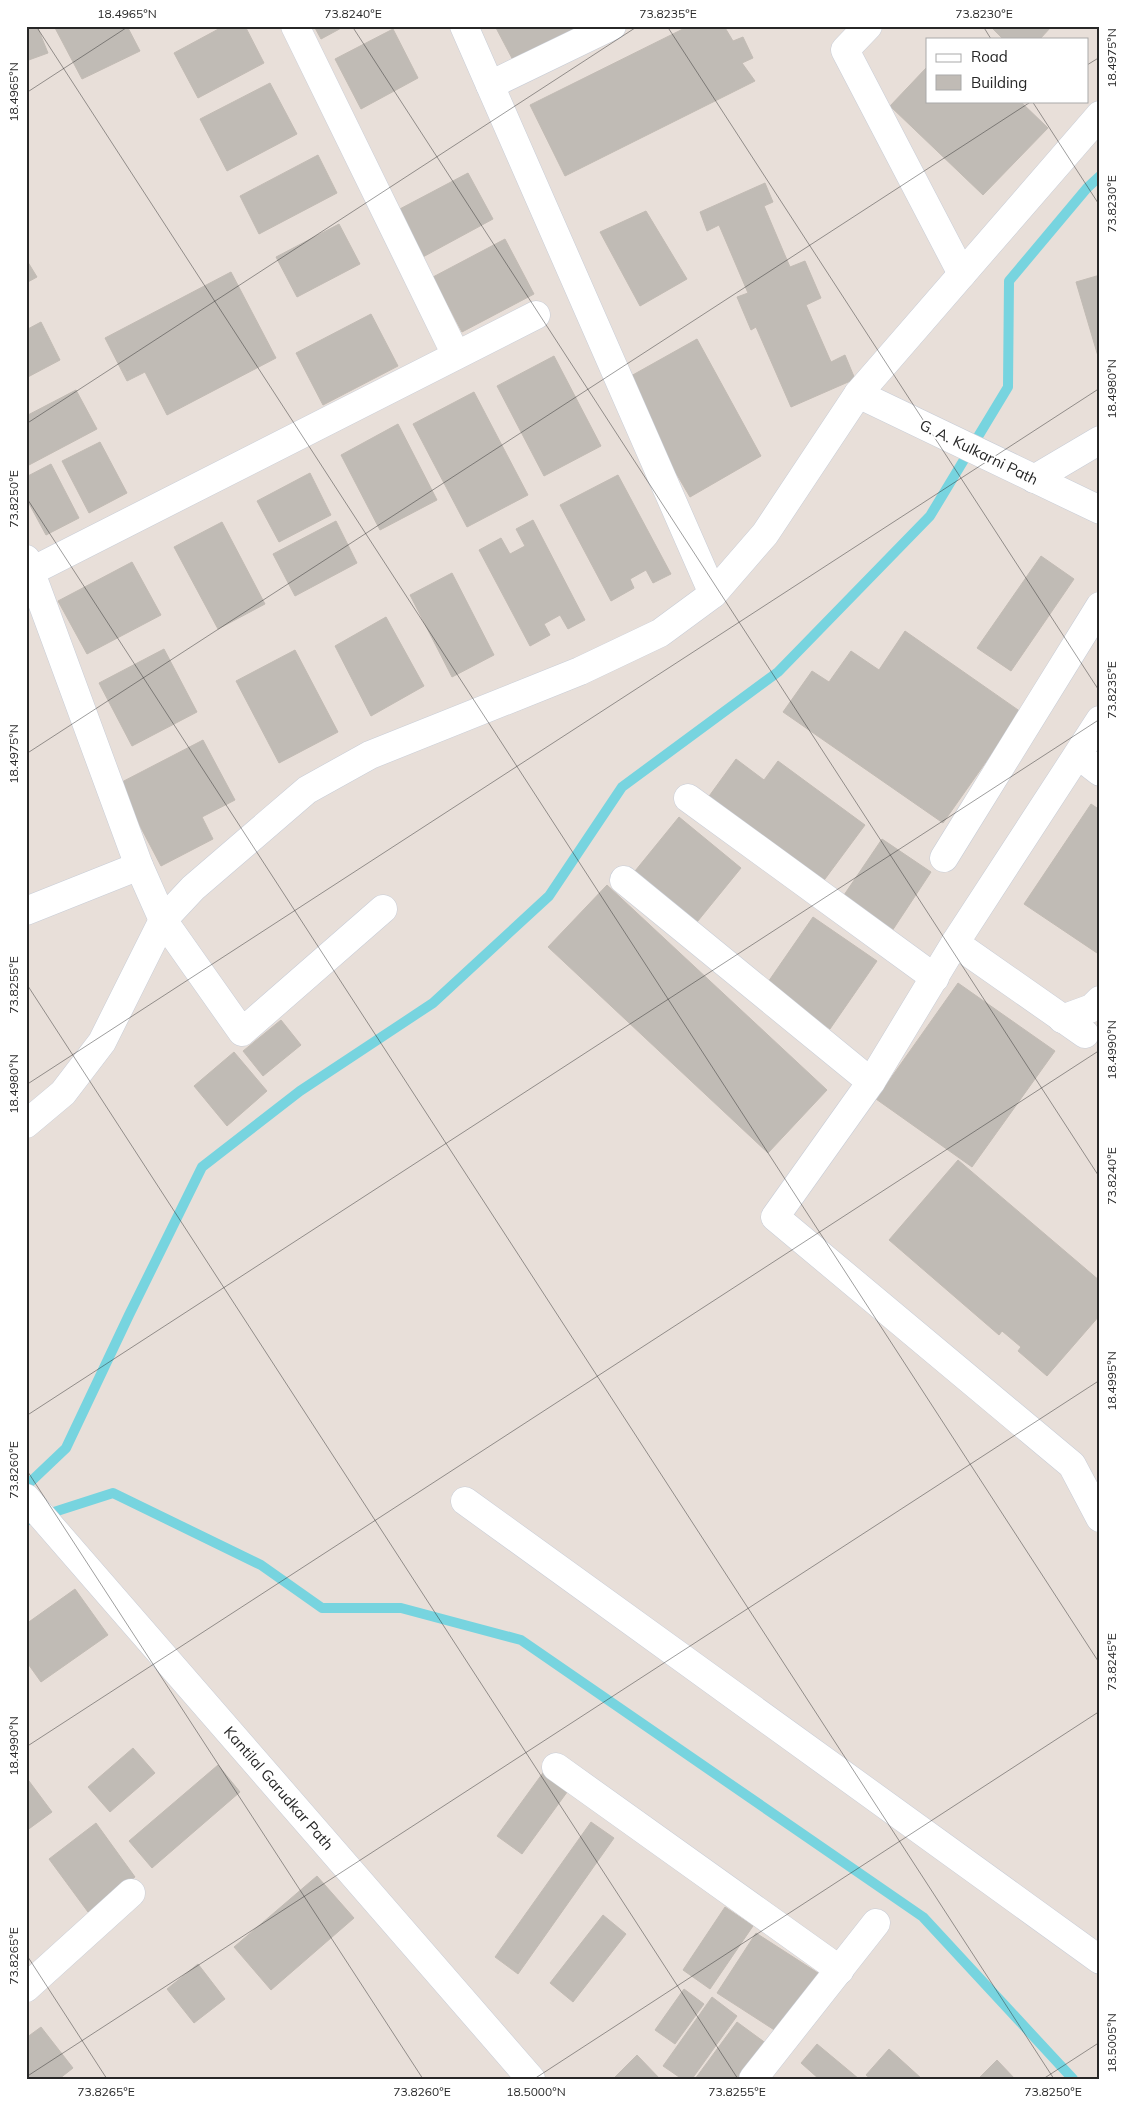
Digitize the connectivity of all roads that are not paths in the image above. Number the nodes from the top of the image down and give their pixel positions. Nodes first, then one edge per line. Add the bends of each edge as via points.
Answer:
1 (296, 26) edge
2 (464, 26) edge
3 (612, 26) edge
4 (868, 26) edge
5 (490, 85) junction
6 (1100, 115) edge
7 (962, 274) junction
8 (536, 315) dead end
9 (456, 355) junction
10 (858, 394) junction
11 (1100, 440) edge
12 (1034, 478) junction
13 (1100, 510) edge
14 (28, 568) edge
15 (713, 594) junction
16 (1100, 606) edge
17 (1100, 720) edge
18 (1078, 756) junction
19 (1100, 772) edge
20 (688, 798) dead end
21 (944, 858) dead end
22 (139, 866) junction
23 (624, 880) dead end
24 (383, 909) dead end
25 (26, 911) edge
26 (163, 920) junction
27 (955, 943) junction
28 (935, 978) junction
29 (1100, 1000) edge
30 (1062, 1018) junction
31 (1086, 1034) dead end
32 (871, 1082) junction
33 (26, 1124) edge
34 (26, 1498) edge
35 (465, 1501) dead end
36 (1100, 1518) edge
37 (556, 1767) dead end
38 (131, 1893) dead end
39 (876, 1923) dead end
40 (1100, 1960) edge
41 (840, 1970) junction
42 (26, 1988) edge
43 (531, 2079) edge
44 (752, 2079) edge

1 - 9 street
2 - 5 street
3 - 5 street
4 - 7 street via 845,50
5 - 15 street
6 - 7 street
7 - 10 street
8 - 9 street
9 - 14 street
10 - 12 street, G. A. Kulkarni Path
10 - 15 street via 765,534
11 - 12 street
12 - 13 street, G. A. Kulkarni Path
14 - 22 street
15 - 26 street via 660,634 580,671 370,755 307,790 193,888
16 - 21 street
17 - 18 street
18 - 19 street
18 - 27 street
20 - 28 street
22 - 25 street
22 - 26 street
23 - 32 street
24 - 26 street via 242,1032
26 - 33 street via 102,1042 64,1093
27 - 28 street
27 - 30 street
28 - 32 street
29 - 30 street via 1092,1008
30 - 31 street
32 - 36 street via 775,1217 1072,1465
34 - 43 street, Kantilal Garudkar Path
35 - 40 street
37 - 41 street
38 - 42 street
39 - 41 street
41 - 44 street

